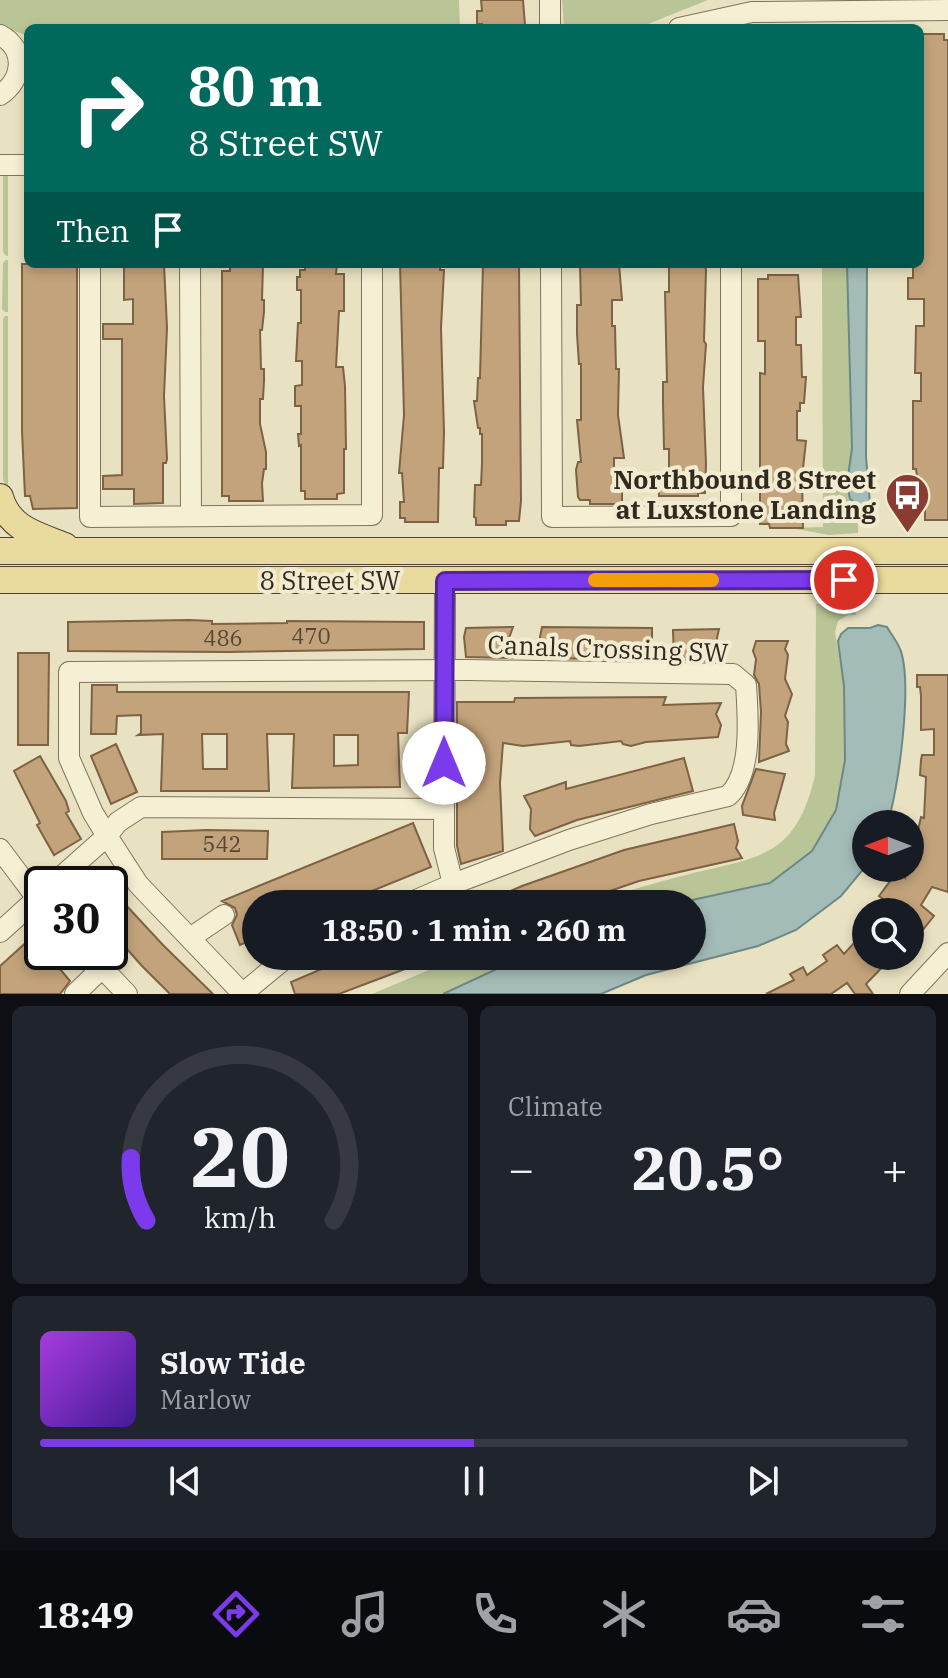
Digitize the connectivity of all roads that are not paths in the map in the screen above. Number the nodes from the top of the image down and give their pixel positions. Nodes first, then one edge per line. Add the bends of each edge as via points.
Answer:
1 (550, 0) edge
2 (948, 10) edge
3 (730, 15) edge
4 (550, 24) edge
5 (695, 24) edge
6 (4, 37) edge
7 (24, 42) edge
8 (9, 90) edge
9 (0, 165) edge
10 (24, 165) edge
11 (90, 268) edge
12 (190, 268) edge
13 (372, 268) edge
14 (551, 268) edge
15 (731, 268) edge
16 (0, 497) edge
17 (191, 515) junction
18 (0, 551) edge
19 (96, 551) junction
20 (948, 551) edge
21 (0, 580) edge
22 (899, 580) junction
23 (948, 580) edge
24 (445, 581) junction
25 (948, 596) edge
26 (445, 670) junction
27 (444, 809) junction
28 (107, 836) junction
29 (0, 849) edge
30 (73, 866) edge
31 (24, 879) edge
32 (453, 884) junction
33 (439, 890) edge
34 (24, 912) edge
35 (224, 915) dead end
36 (0, 932) edge
37 (190, 938) junction
38 (948, 953) edge
39 (100, 970) edge
40 (104, 970) edge
41 (271, 970) edge
42 (75, 994) edge
43 (127, 994) edge
44 (242, 994) edge
45 (910, 994) edge

1 - 4 street
2 - 3 street via 812,9
3 - 5 street
6 - 7 street
6 - 8 street via 20,61
9 - 10 street
11 - 17 street via 90,517
12 - 17 street
13 - 17 street via 372,515
14 - 15 street via 552,517 731,516
16 - 19 main road via 15,524 65,546
18 - 19 main road, 8 Street SW
19 - 20 main road, 8 Street SW
21 - 24 main road, 8 Street SW
22 - 23 main road, 8 Street SW
22 - 24 main road, 8 Street SW
22 - 25 main road
24 - 26 street
26 - 27 street
26 - 28 street, Canals Crossing SW via 69,672 69,758
26 - 32 street, Canals Crossing SW via 733,674 746,685 749,735 737,789 728,796 569,840
27 - 28 street via 141,807
27 - 32 street via 444,848
28 - 30 street
28 - 37 street, Canals Crossing SW via 138,884
29 - 31 street
32 - 33 street, Canals Crossing SW
34 - 36 street
35 - 37 street
37 - 44 street, Canals Crossing SW
38 - 45 street
39 - 42 street
40 - 43 street
41 - 44 street, Canals Crossing SW

